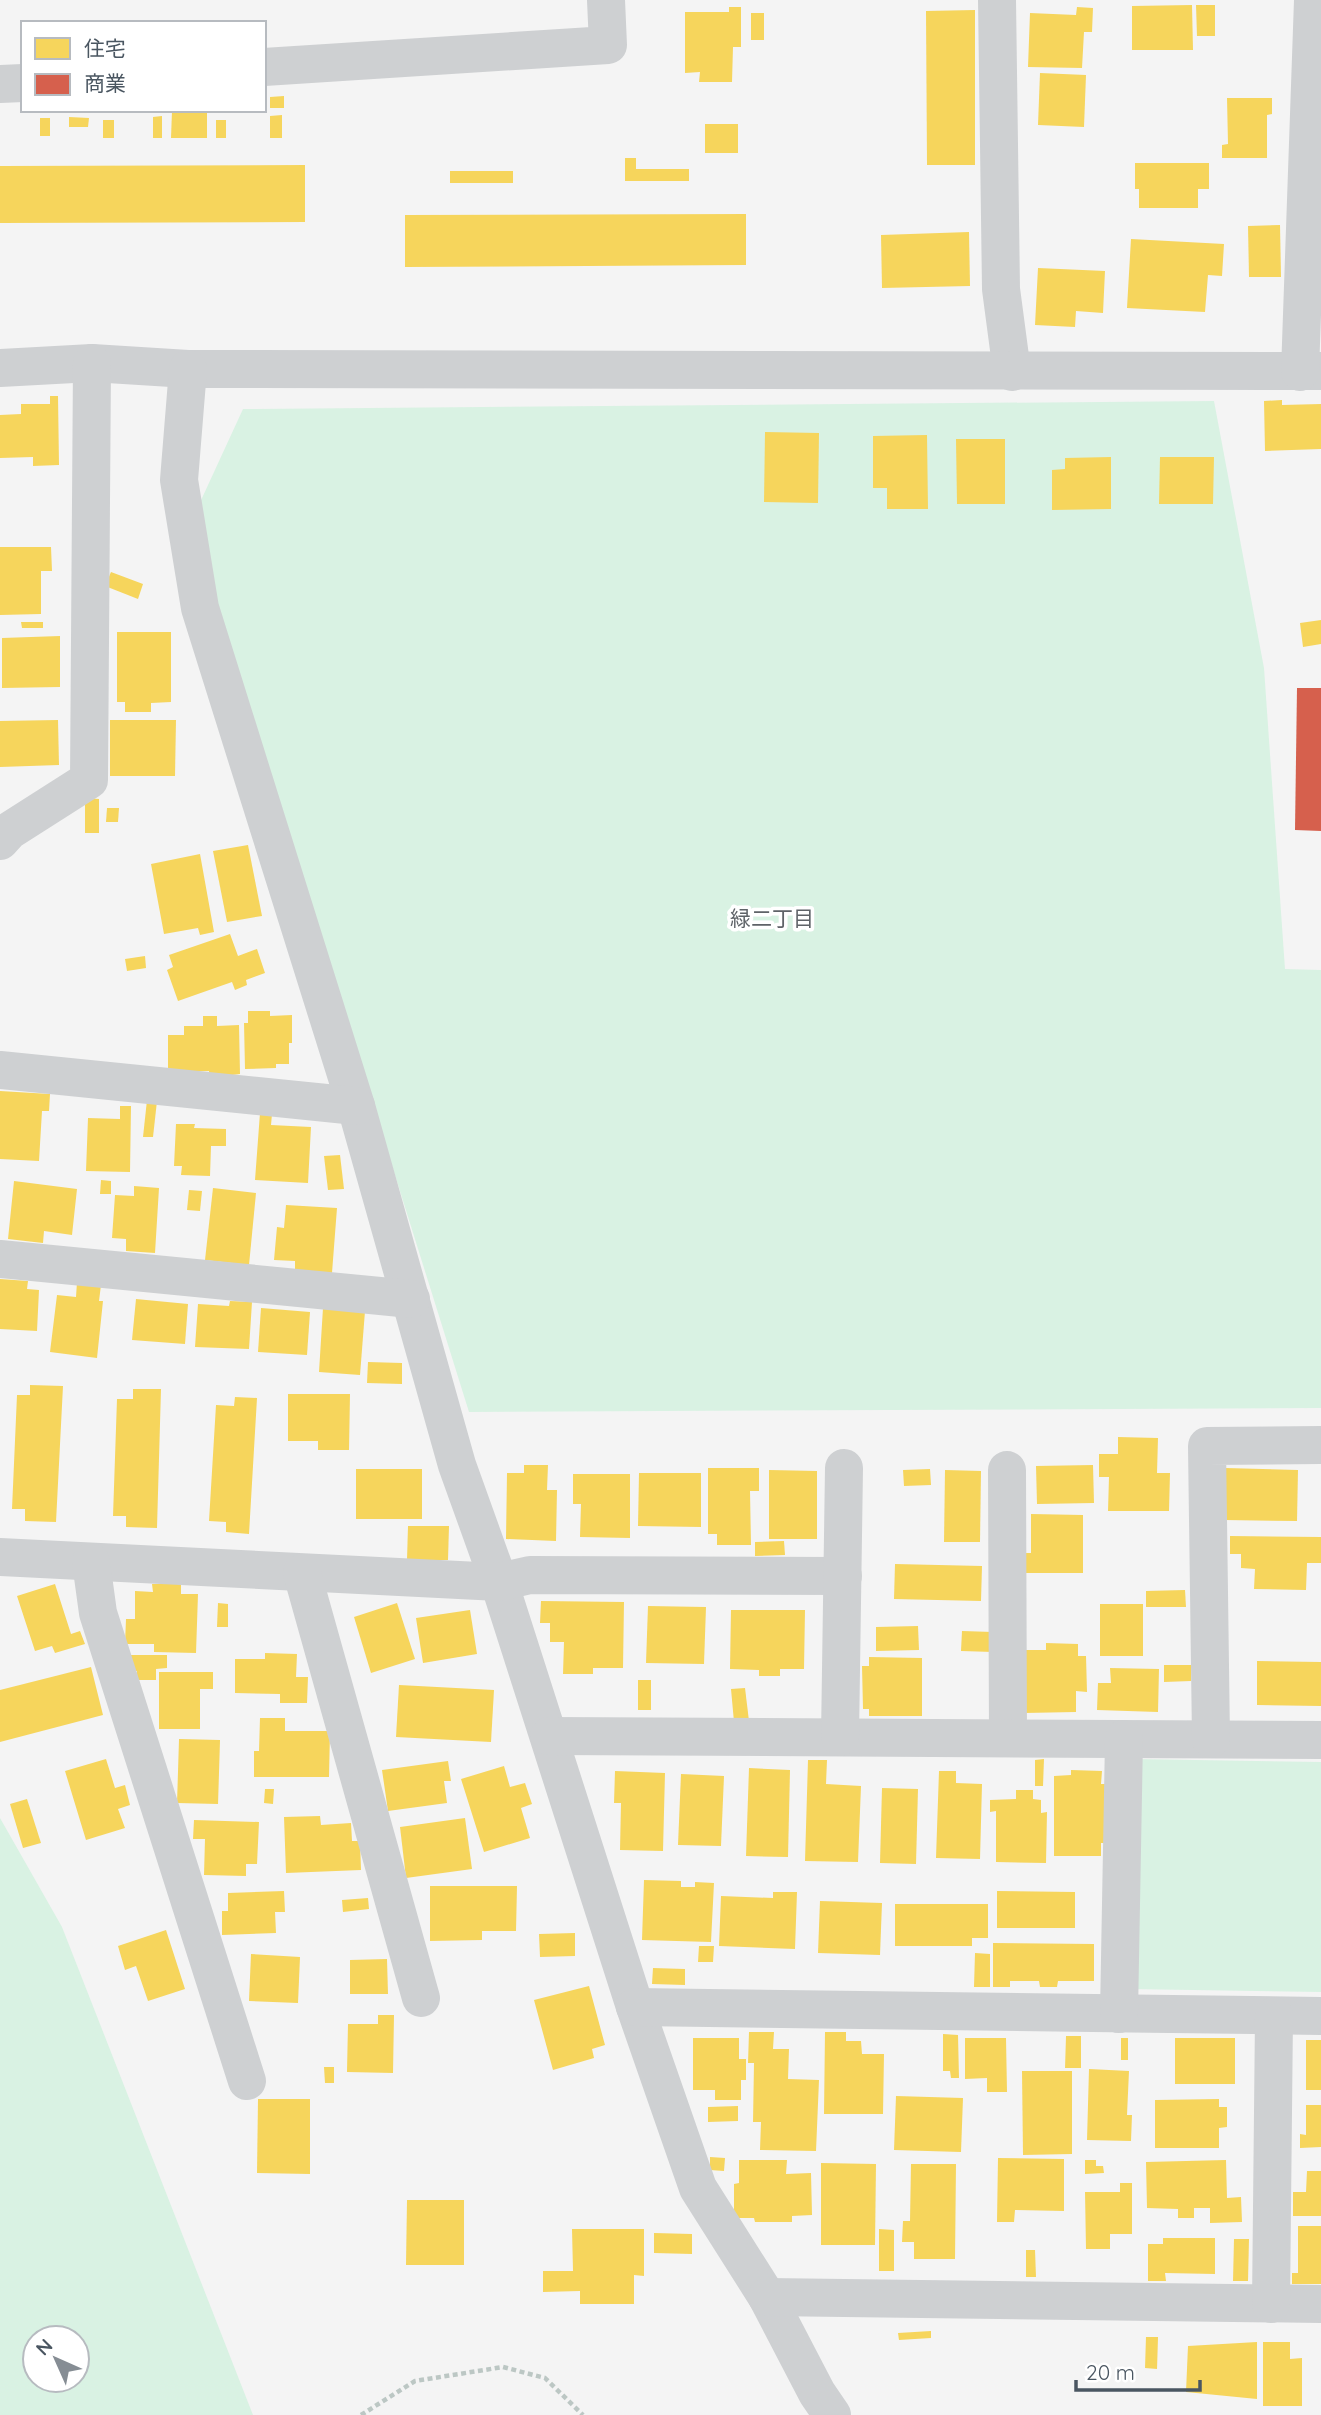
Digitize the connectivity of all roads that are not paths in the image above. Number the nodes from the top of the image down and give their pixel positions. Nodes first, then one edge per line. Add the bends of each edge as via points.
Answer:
1 (606, 0) edge
2 (997, 0) edge
3 (1313, 0) edge
4 (266, 67) edge
5 (21, 83) edge
6 (0, 84) edge
7 (92, 363) junction
8 (0, 368) edge
9 (188, 369) junction
10 (1012, 372) junction
11 (1310, 372) edge
12 (0, 841) edge
13 (0, 1070) edge
14 (356, 1106) junction
15 (0, 1259) edge
16 (411, 1299) junction
17 (1321, 1445) edge
18 (844, 1468) dead end
19 (1007, 1470) dead end
20 (0, 1557) edge
21 (92, 1562) junction
22 (302, 1573) junction
23 (842, 1576) junction
24 (499, 1582) junction
25 (550, 1736) junction
26 (840, 1737) junction
27 (1008, 1738) junction
28 (1124, 1739) junction
29 (1211, 1739) junction
30 (1321, 1740) edge
31 (421, 1998) dead end
32 (635, 2007) junction
33 (1119, 2014) junction
34 (1274, 2016) junction
35 (1321, 2016) edge
36 (247, 2081) dead end
37 (767, 2297) junction
38 (1271, 2304) junction
39 (1321, 2304) edge
40 (832, 2415) edge

1 - 4 street via 608,46
2 - 10 street via 1001,289
3 - 11 street
5 - 6 street
7 - 8 street
7 - 9 street
7 - 12 street via 89,780
9 - 10 street
9 - 14 street via 179,480 200,608
10 - 11 street
13 - 14 street
14 - 16 street
15 - 16 street
16 - 24 street via 457,1465
17 - 29 street via 1207,1446
18 - 23 street
19 - 27 street
20 - 21 street
21 - 22 street
21 - 36 street via 98,1613
22 - 24 street
22 - 31 street
23 - 24 street via 530,1575
23 - 26 street
24 - 25 street
25 - 26 street
25 - 32 street
26 - 27 street
27 - 28 street
28 - 29 street
28 - 33 street
29 - 30 street
32 - 33 street
32 - 37 street via 698,2188
33 - 34 street
34 - 35 street
34 - 38 street
37 - 38 street
37 - 40 street
38 - 39 street

